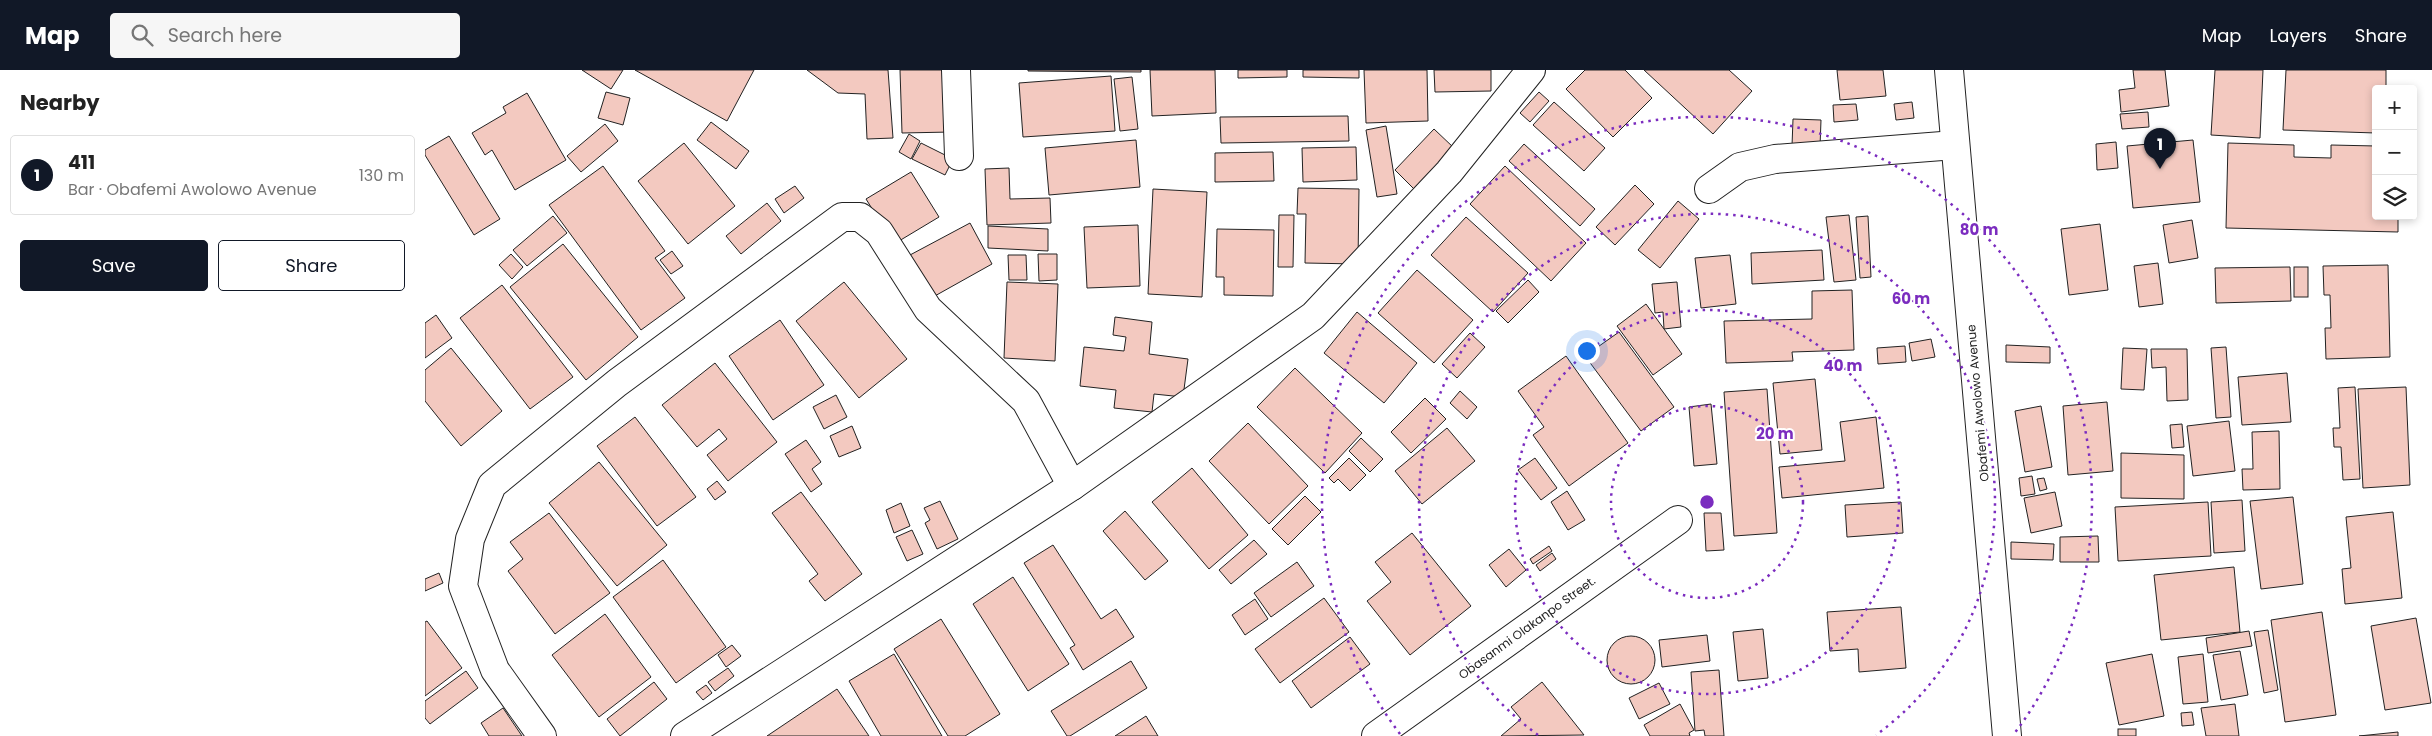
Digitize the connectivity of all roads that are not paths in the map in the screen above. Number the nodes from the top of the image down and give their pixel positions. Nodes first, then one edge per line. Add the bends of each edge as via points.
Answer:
1 (956, 70) edge
2 (1531, 70) edge
3 (1949, 70) edge
4 (1955, 145) junction
5 (959, 156) dead end
6 (1709, 189) dead end
7 (1072, 486) junction
8 (1678, 520) dead end
9 (542, 736) edge
10 (685, 736) edge
11 (1377, 736) edge
12 (2007, 736) edge

1 - 5 street
2 - 7 street via 1449,172 1313,316
3 - 4 street, Obafemi Awolowo Avenue
4 - 6 street via 1775,159 1740,167
4 - 12 street, Obafemi Awolowo Avenue
7 - 9 street via 1026,401 928,309 879,232 861,217 842,217 617,383 492,485 469,539 463,586 495,670
7 - 10 street
8 - 11 street, Obasanmi Olakanpo Street.

